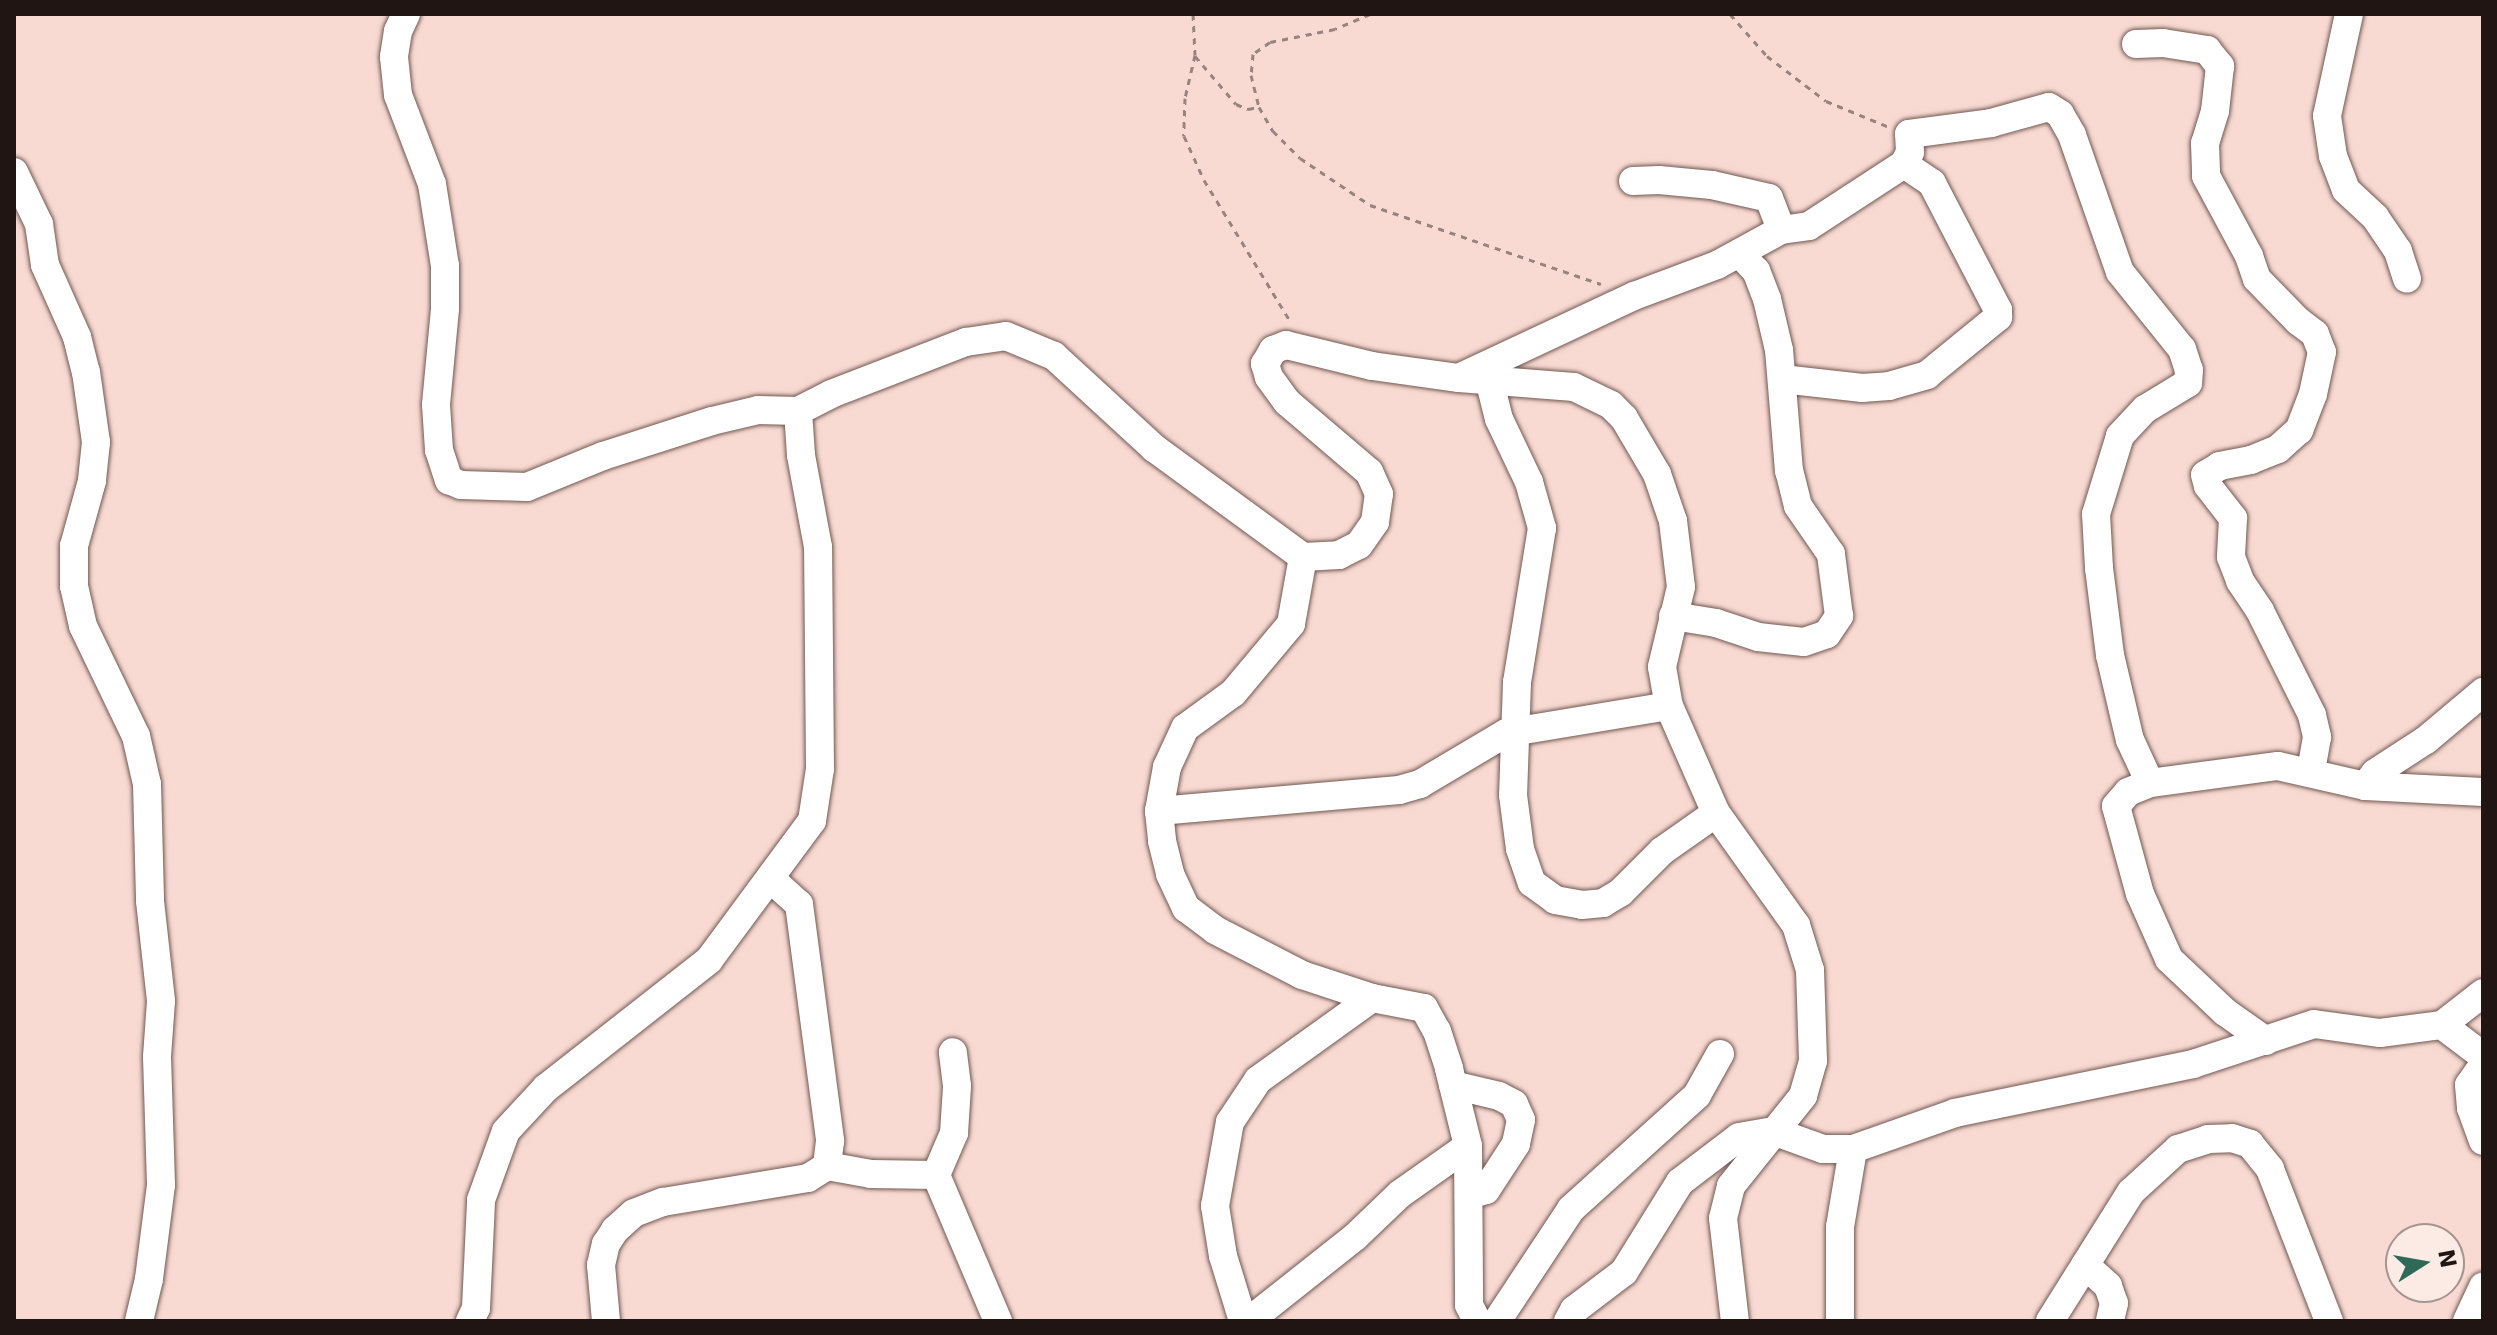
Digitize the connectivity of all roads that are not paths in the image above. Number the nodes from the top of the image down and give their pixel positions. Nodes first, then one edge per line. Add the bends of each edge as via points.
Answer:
1 (406, 14) edge
2 (2349, 14) edge
3 (2136, 44) dead end
4 (1904, 164) junction
5 (14, 172) edge
6 (1633, 181) dead end
7 (1781, 230) junction
8 (1740, 254) junction
9 (2407, 279) dead end
10 (1459, 378) junction
11 (1489, 379) junction
12 (1782, 379) junction
13 (798, 411) junction
14 (1303, 557) junction
15 (1673, 616) junction
16 (2483, 692) edge
17 (1669, 706) junction
18 (1517, 731) junction
19 (2311, 772) junction
20 (2150, 783) junction
21 (2365, 786) junction
22 (2483, 792) edge
23 (1159, 811) junction
24 (1716, 813) junction
25 (772, 880) junction
26 (2483, 993) edge
27 (1372, 998) junction
28 (2442, 1025) junction
29 (2266, 1041) junction
30 (953, 1052) dead end
31 (1720, 1054) dead end
32 (2483, 1056) edge
33 (2483, 1065) edge
34 (1453, 1085) junction
35 (1773, 1131) junction
36 (2483, 1141) edge
37 (1468, 1146) junction
38 (1853, 1149) junction
39 (827, 1166) junction
40 (936, 1175) junction
41 (1469, 1195) junction
42 (2085, 1265) junction
43 (2483, 1287) edge
44 (139, 1321) edge
45 (470, 1321) edge
46 (606, 1321) edge
47 (998, 1321) edge
48 (1246, 1321) edge
49 (1477, 1321) edge
50 (1497, 1321) edge
51 (1568, 1321) edge
52 (1735, 1321) edge
53 (1840, 1321) edge
54 (2050, 1321) edge
55 (2110, 1321) edge
56 (2329, 1321) edge
57 (2467, 1321) edge

1 - 13 street via 394,57 398,95 432,184 445,266 436,405 439,450 449,480 527,487 712,421 758,410
2 - 9 street via 2327,116 2333,156 2346,190 2375,217 2398,251
3 - 19 street via 2207,50 2220,66 2205,143 2206,176 2257,279 2315,334 2322,352 2299,430 2278,449 2205,475 2233,518 2231,557 2240,581 2312,715 2317,749
4 - 7 street via 1809,226
4 - 12 street via 1932,183 1998,317 1927,375 1889,386
4 - 20 street via 1909,134 1991,123 2049,107 2060,114 2120,272 2182,349 2188,383 2145,409 2120,436 2096,514 2110,655 2130,740
5 - 44 street via 39,224 45,265 77,337 86,372 96,442 92,481 74,546 74,586 83,626 136,736 147,784 150,901 161,1001 161,1185
6 - 7 street via 1712,185 1769,198
7 - 8 street
8 - 10 street via 1634,296
8 - 12 street via 1756,271 1767,299
10 - 11 street
10 - 14 street via 1372,366 1286,345 1273,350 1265,364 1287,402 1369,472 1379,494 1375,522 1359,545 1339,555
11 - 15 street via 1574,387 1611,405 1624,418 1657,474 1673,521 1681,587
11 - 18 street via 1542,528 1517,682
12 - 15 street via 1789,471 1798,506 1831,554 1836,623 1820,639 1804,642 1758,637
13 - 14 street via 966,342 1006,336 1054,356 1154,448
13 - 25 street via 818,547 820,769 812,821
14 - 23 street via 1291,624 1233,693 1185,728 1167,767
15 - 17 street via 1662,667
16 - 21 street
17 - 18 street
17 - 24 street
18 - 23 street via 1420,784 1399,790
18 - 24 street via 1513,795 1520,849 1532,883 1555,900 1593,905 1612,898 1662,851
19 - 20 street via 2278,766
19 - 21 street
20 - 29 street via 2128,792 2116,806 2151,920 2169,959 2225,1012
21 - 22 street
23 - 27 street via 1170,874 1186,908 1215,930 1302,975
24 - 35 street via 1796,925 1810,970 1813,1061 1803,1096
25 - 39 street via 799,904 830,1141
25 - 45 street via 709,960 546,1088 506,1131 481,1200 476,1308
26 - 28 street
27 - 34 street via 1424,1008 1437,1031
27 - 48 street via 1258,1080 1230,1122 1215,1206 1223,1256
28 - 29 street via 2380,1033 2314,1024
28 - 32 street
29 - 38 street via 2193,1064 1955,1113
30 - 40 street via 954,1133
31 - 50 street via 1697,1095 1571,1209
33 - 36 street via 2469,1085
34 - 37 street
34 - 41 street via 1499,1096 1514,1104 1521,1120 1516,1144 1486,1190
35 - 38 street via 1823,1149
35 - 51 street via 1739,1137 1680,1182 1624,1272 1574,1310
35 - 52 street via 1731,1186 1723,1218
37 - 41 street
37 - 48 street via 1400,1194 1355,1237
38 - 53 street via 1840,1227
39 - 40 street via 871,1174
39 - 46 street via 808,1178 663,1202 634,1213 606,1244 601,1265
40 - 47 street
41 - 49 street via 1469,1305
42 - 54 street
42 - 55 street via 2108,1286 2114,1303
42 - 56 street via 2131,1192 2178,1149 2232,1138 2250,1144 2270,1169
43 - 57 street

